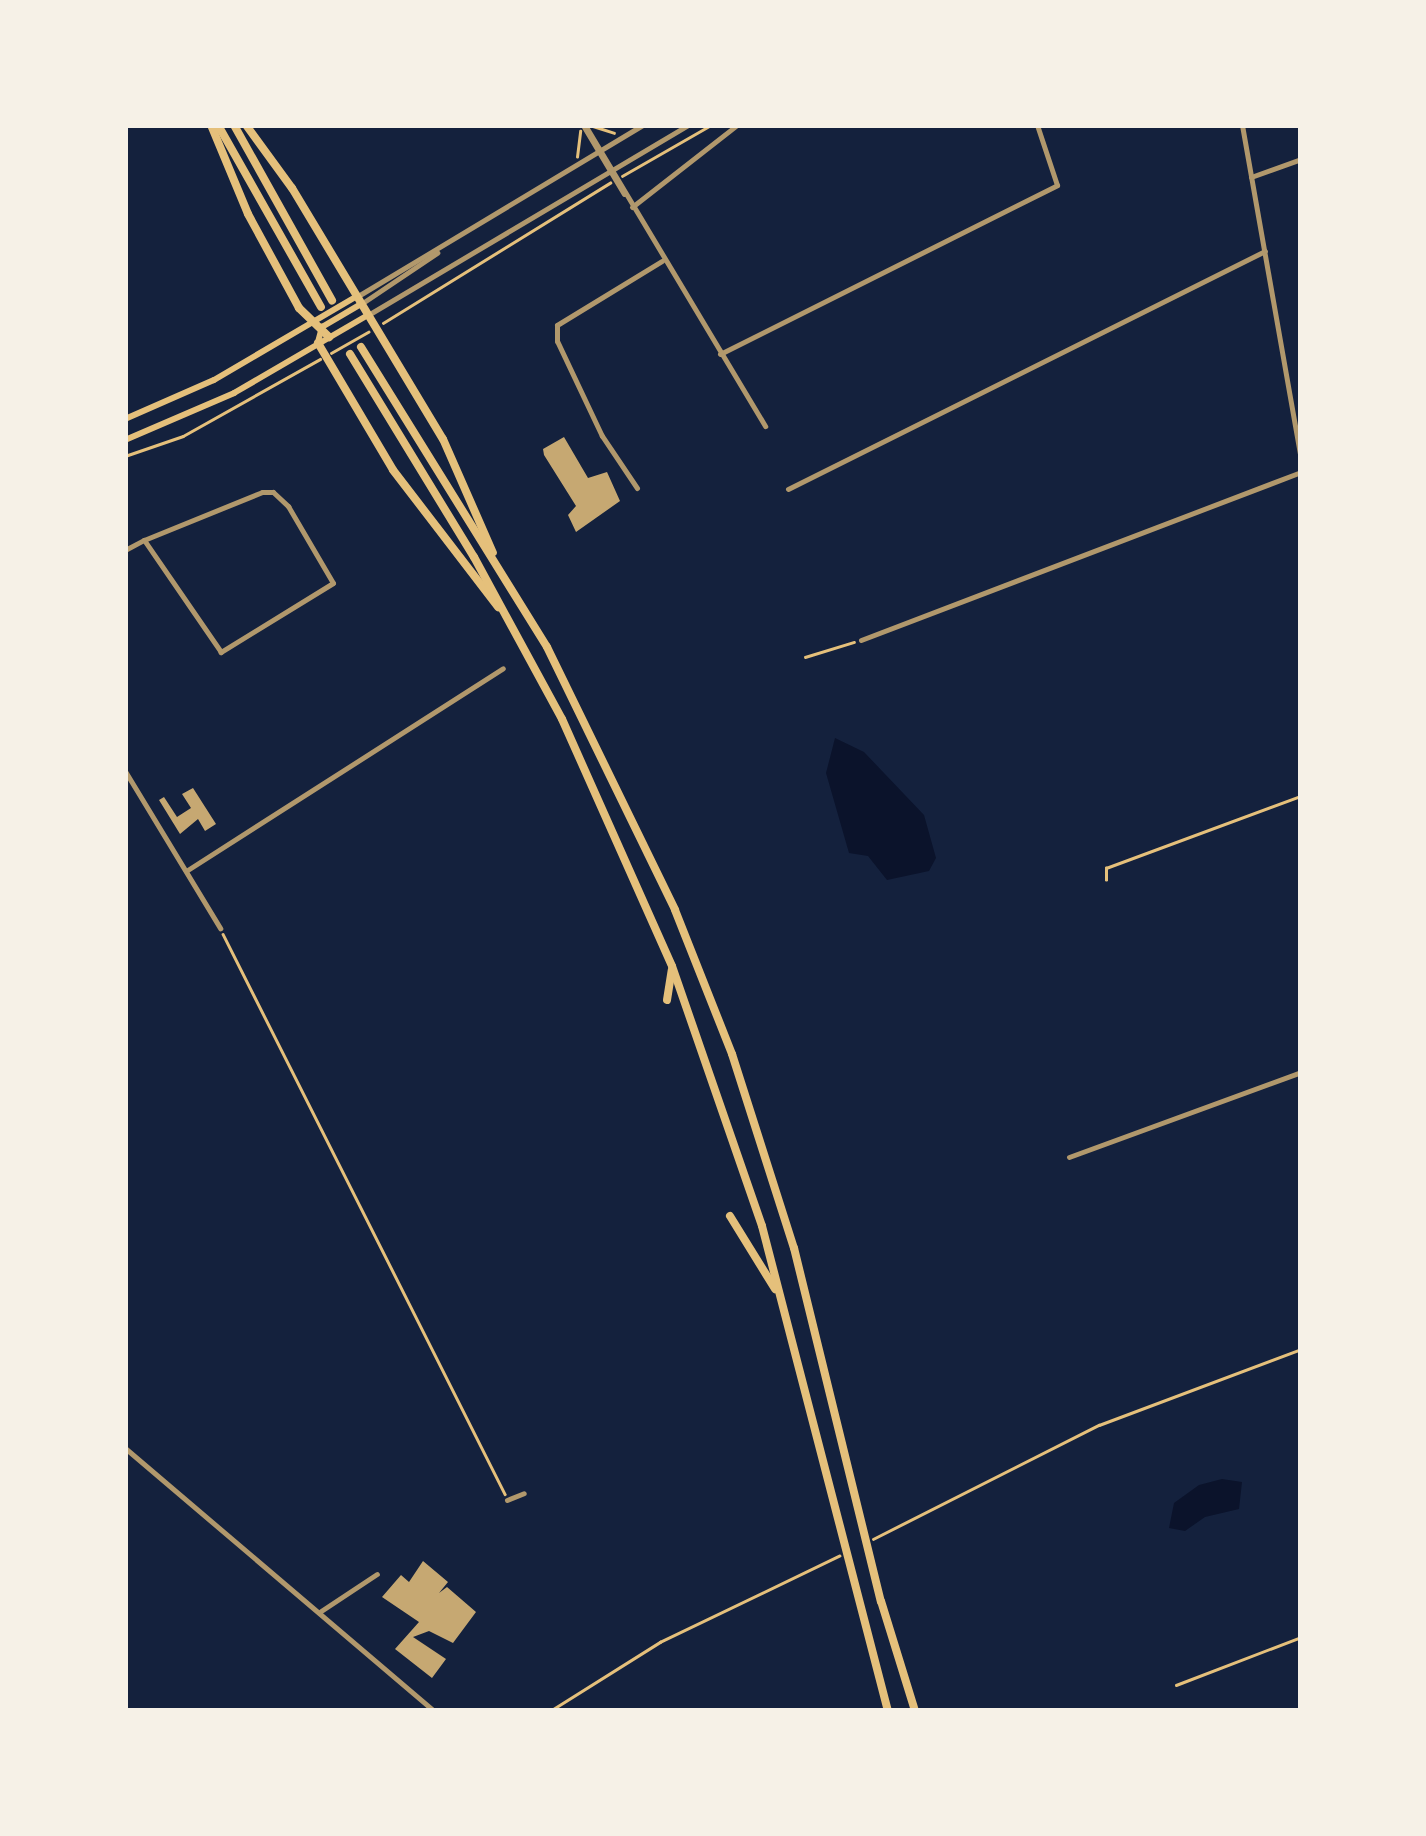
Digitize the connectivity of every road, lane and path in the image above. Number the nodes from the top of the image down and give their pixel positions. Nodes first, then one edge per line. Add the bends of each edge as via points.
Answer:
1 (214, 125) edge
2 (234, 125) edge
3 (246, 125) edge
4 (584, 125) edge
5 (643, 125) edge
6 (688, 125) edge
7 (711, 125) edge
8 (737, 125) edge
9 (1037, 125) edge
10 (1242, 125) edge
11 (604, 149) junction
12 (596, 154) junction
13 (1301, 159) edge
14 (616, 168) junction
15 (607, 174) junction
16 (621, 177) junction
17 (1251, 177) junction
18 (612, 182) junction
19 (626, 196) junction
20 (632, 207) junction
21 (1264, 252) junction
22 (662, 261) junction
23 (332, 300) dead end
24 (359, 300) junction
25 (321, 307) dead end
26 (368, 315) junction
27 (310, 325) junction
28 (375, 328) junction
29 (319, 333) junction
30 (329, 337) junction
31 (318, 343) junction
32 (360, 347) dead end
33 (350, 354) dead end
34 (720, 354) junction
35 (325, 356) junction
36 (125, 419) edge
37 (765, 426) dead end
38 (125, 440) edge
39 (125, 456) edge
40 (1301, 458) edge
41 (1301, 472) edge
42 (637, 488) dead end
43 (788, 489) dead end
44 (144, 540) junction
45 (125, 550) edge
46 (496, 562) junction
47 (510, 622) junction
48 (860, 640) joint
49 (805, 657) dead end
50 (503, 668) dead end
51 (125, 772) edge
52 (1301, 796) edge
53 (186, 871) junction
54 (1106, 880) dead end
55 (220, 928) joint
56 (672, 966) junction
57 (667, 1000) dead end
58 (1301, 1072) edge
59 (1069, 1156) dead end
60 (730, 1216) dead end
61 (787, 1314) junction
62 (1301, 1350) edge
63 (125, 1448) edge
64 (524, 1492) dead end
65 (507, 1500) joint
66 (866, 1543) dead end
67 (848, 1551) dead end
68 (378, 1574) dead end
69 (321, 1611) junction
70 (1301, 1637) edge
71 (1176, 1685) dead end
72 (434, 1711) edge
73 (550, 1711) edge
74 (888, 1711) edge
75 (916, 1711) edge

1 - 25 main road
1 - 27 main road via 248,214
2 - 23 main road
3 - 24 main road
4 - 11 street
4 - 12 street
5 - 11 street
6 - 14 street
7 - 16 path
8 - 20 street
9 - 34 street via 1057,185
10 - 17 street
11 - 12 street
11 - 14 street
12 - 15 street
12 - 24 street
13 - 17 street
14 - 15 street
14 - 16 street
15 - 18 street
15 - 26 street
16 - 18 path
16 - 19 street
17 - 21 street
18 - 19 street
18 - 28 path
19 - 20 street
20 - 22 street
21 - 40 street
21 - 43 street
22 - 34 street
22 - 42 street via 557,324 557,340 602,436
24 - 26 main road
24 - 27 main road
24 - 29 main road
26 - 28 main road
26 - 30 main road
27 - 29 main road
27 - 36 main road via 214,380
28 - 35 path
28 - 46 main road via 442,439
29 - 30 main road
29 - 31 main road
30 - 31 main road
31 - 35 main road
31 - 38 main road via 234,393
32 - 46 main road
33 - 47 main road
34 - 37 street
35 - 39 path via 183,436
35 - 47 main road via 392,470
41 - 48 street
44 - 44 street via 273,492 333,583 221,652
44 - 45 street
46 - 75 main road via 615,776 732,1054 794,1248 881,1601
47 - 56 main road via 562,718
48 - 49 path
50 - 53 street
51 - 53 street
52 - 54 path via 1106,868
53 - 55 street
55 - 65 path
56 - 57 main road
56 - 61 main road
58 - 59 street
60 - 61 main road
61 - 74 main road
62 - 66 path via 1099,1425
63 - 69 street
64 - 65 street
67 - 73 path via 660,1642
68 - 69 street
69 - 72 street
70 - 71 path

